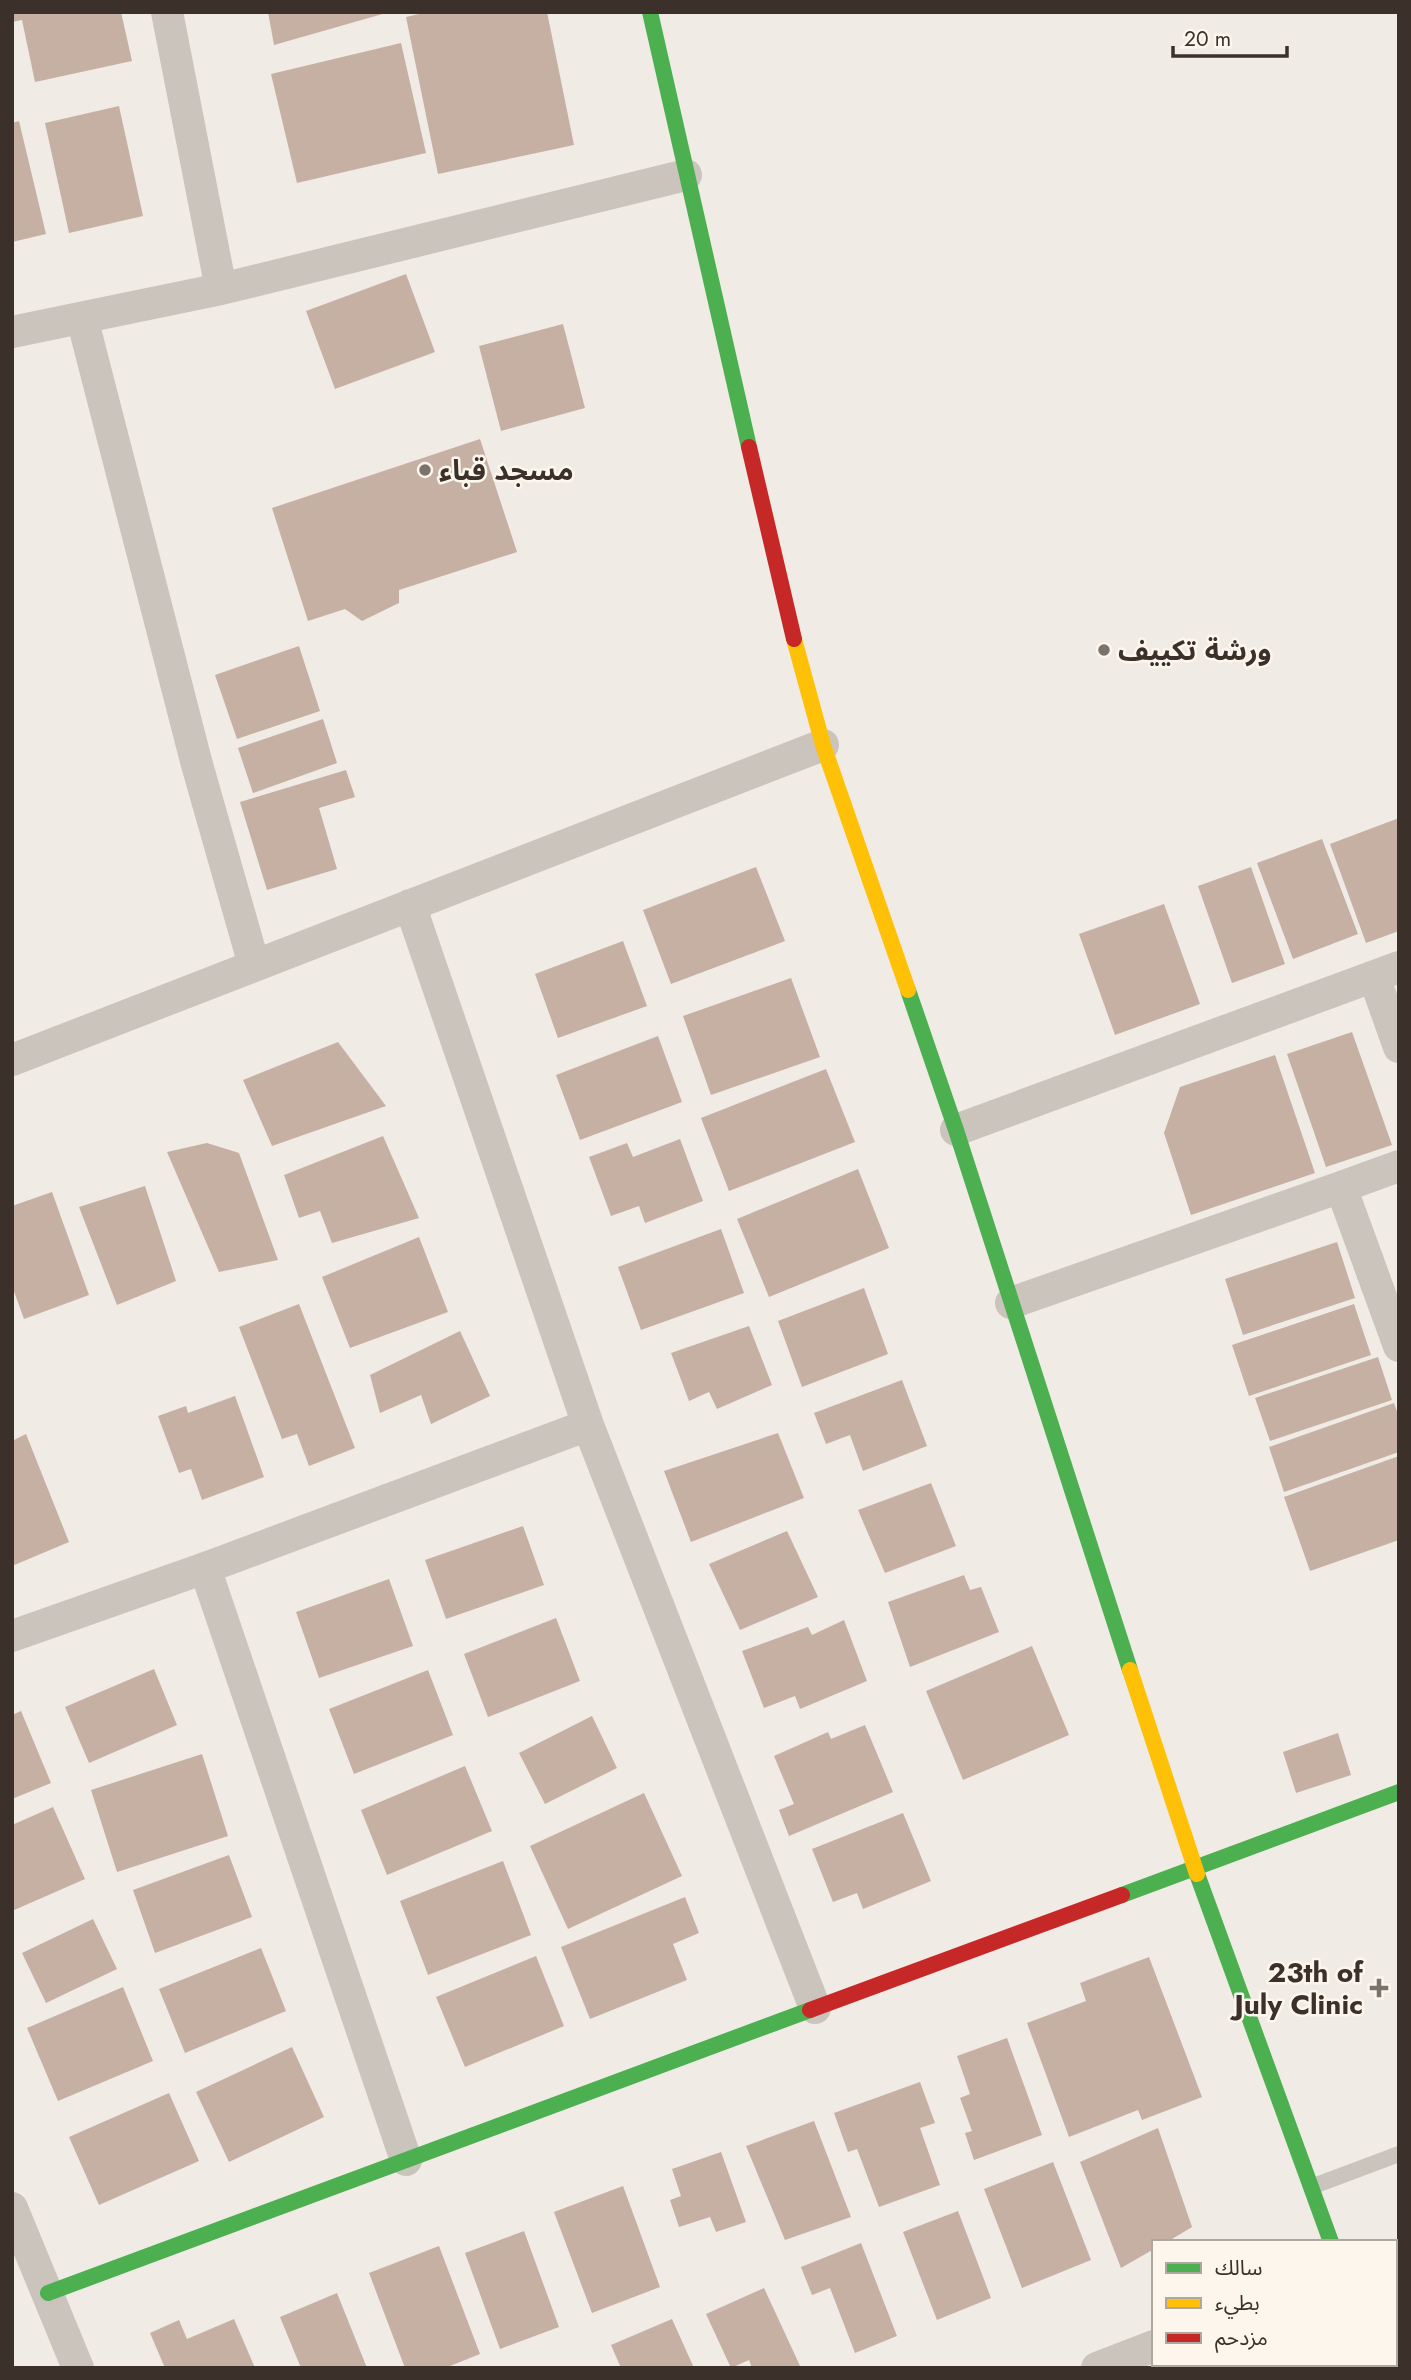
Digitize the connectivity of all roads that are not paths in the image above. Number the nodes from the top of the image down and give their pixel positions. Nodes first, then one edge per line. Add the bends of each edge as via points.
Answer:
1 (167, 12) edge
2 (650, 12) edge
3 (686, 175) junction
4 (221, 289) junction
5 (82, 318) junction
6 (12, 332) edge
7 (823, 745) junction
8 (410, 905) junction
9 (254, 965) junction
10 (1386, 972) edge
11 (1399, 1047) edge
12 (12, 1060) edge
13 (957, 1130) junction
14 (1399, 1166) edge
15 (1341, 1187) junction
16 (1011, 1303) junction
17 (1398, 1344) edge
18 (589, 1425) junction
19 (205, 1569) junction
20 (12, 1636) edge
21 (1399, 1792) edge
22 (1194, 1867) junction
23 (815, 2008) junction
24 (1399, 2154) edge
25 (406, 2160) junction
26 (1311, 2186) junction
27 (12, 2208) edge
28 (1330, 2240) edge
29 (48, 2293) junction
30 (1152, 2347) edge
31 (78, 2368) edge
32 (1097, 2368) edge

1 - 4 street
2 - 3 street
3 - 4 street
3 - 7 street via 788,616
4 - 5 street
5 - 6 street
5 - 9 street via 196,761
7 - 8 street
7 - 13 street
8 - 9 street
8 - 18 street
9 - 12 street
10 - 11 street
10 - 13 street
13 - 16 street
14 - 15 street
15 - 16 street
15 - 17 street
16 - 22 street
18 - 19 street
18 - 23 street
19 - 20 street
19 - 25 street
21 - 22 street
22 - 23 street
22 - 26 street
23 - 25 street
24 - 26 lane
25 - 29 street
26 - 28 street
27 - 29 street
29 - 31 street
30 - 32 street

